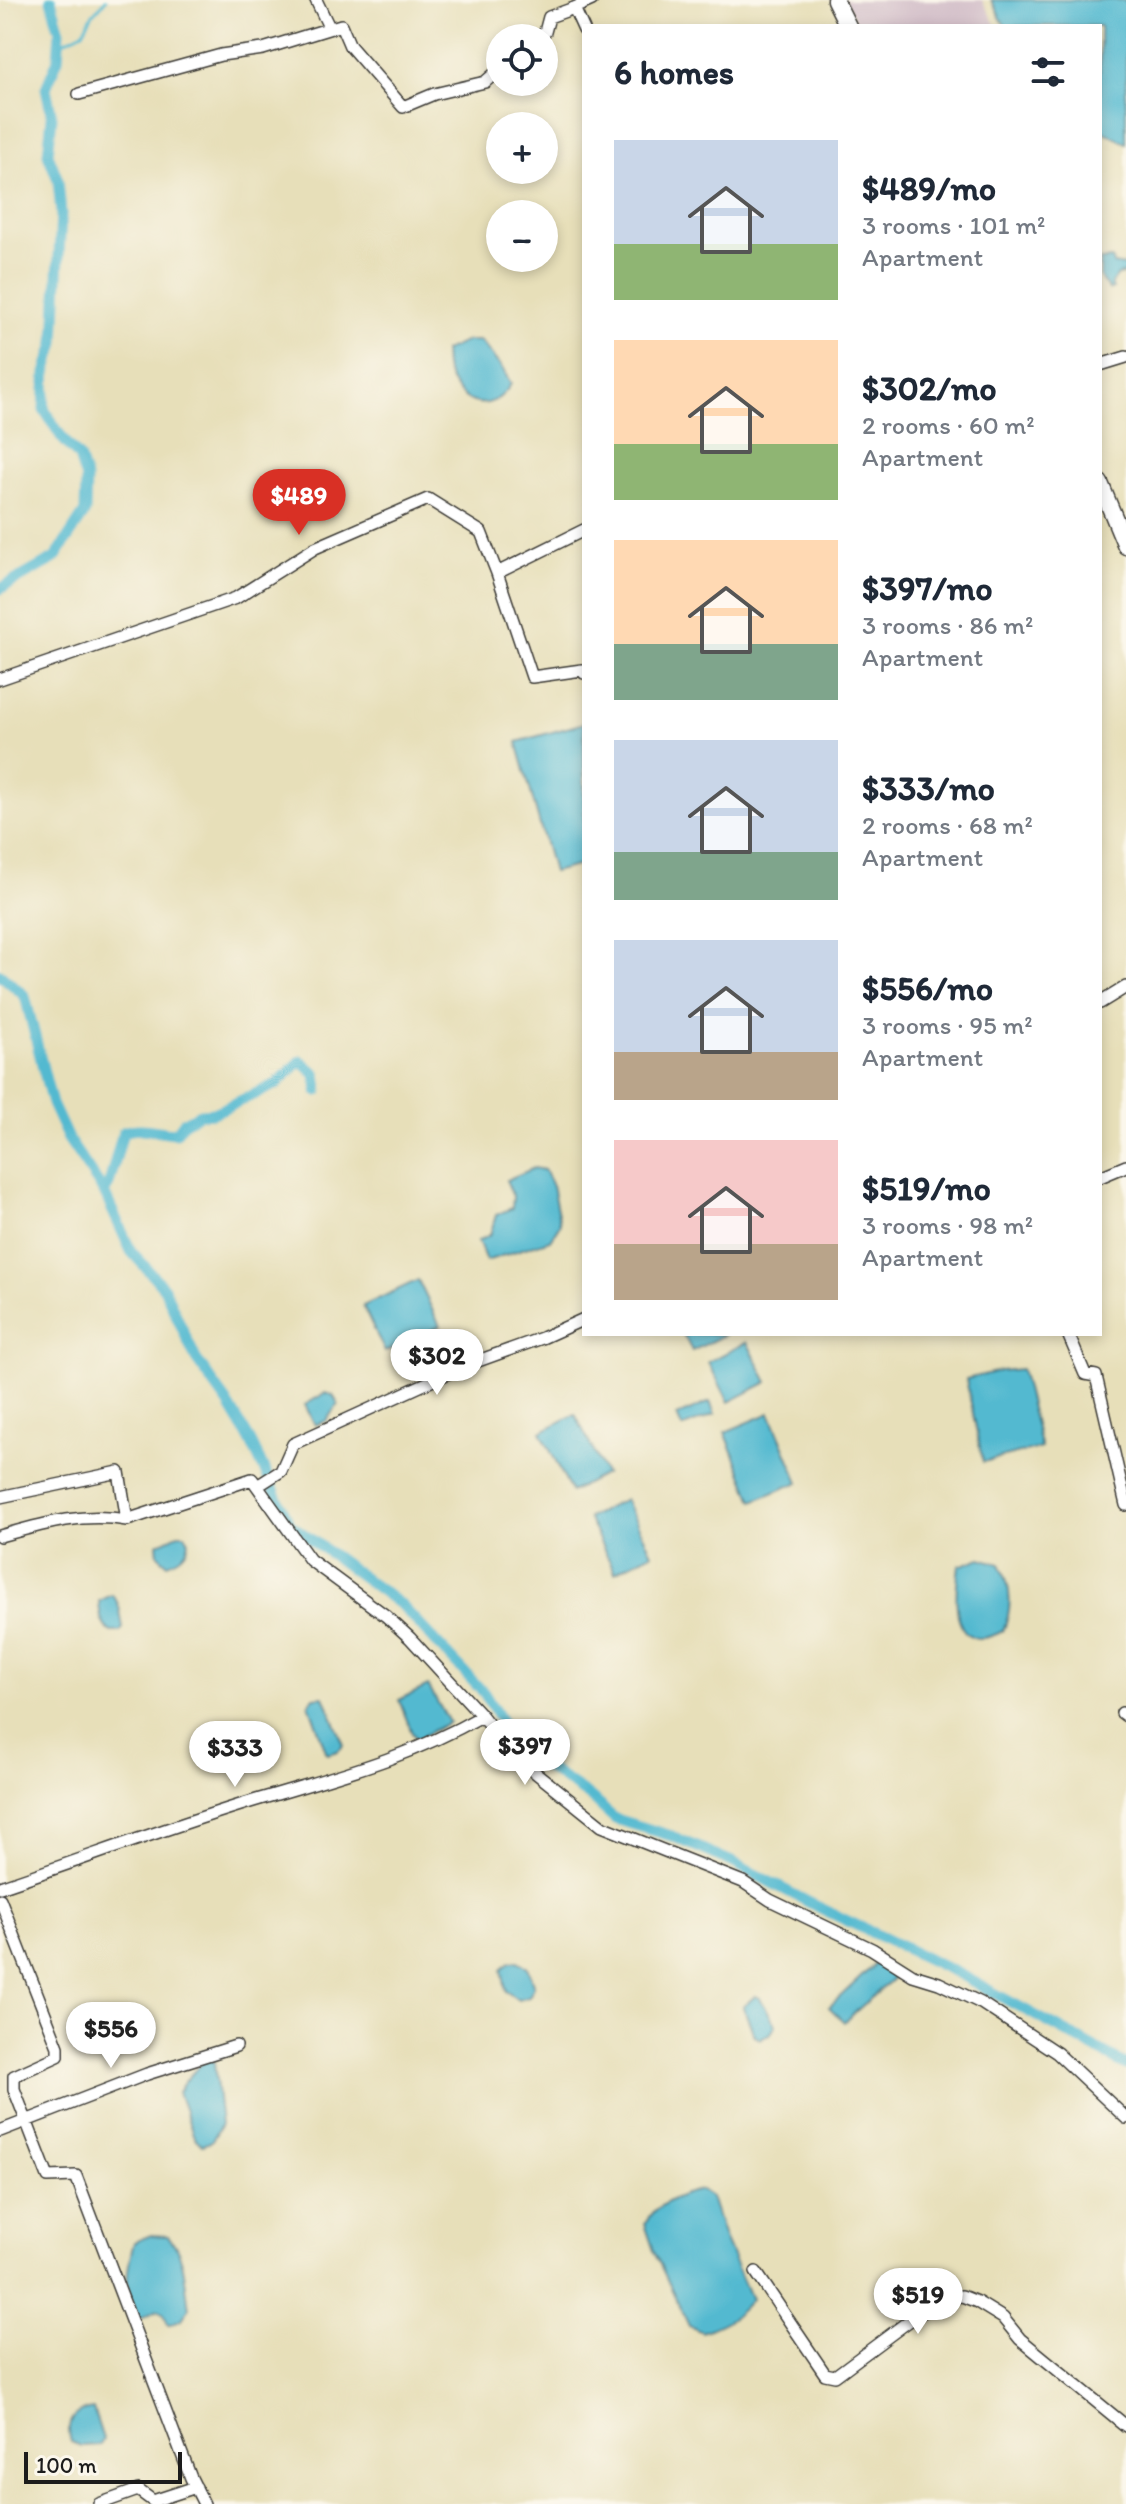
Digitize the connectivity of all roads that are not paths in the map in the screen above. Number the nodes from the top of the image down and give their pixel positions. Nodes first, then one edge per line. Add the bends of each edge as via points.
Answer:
1 (316, 0) edge
2 (592, 0) edge
3 (835, 0) edge
4 (574, 8) junction
5 (547, 24) edge
6 (847, 24) edge
7 (582, 26) edge
8 (329, 27) junction
9 (486, 81) edge
10 (79, 94) dead end
11 (1126, 357) edge
12 (1102, 364) edge
13 (1102, 488) edge
14 (582, 531) edge
15 (1126, 546) edge
16 (497, 573) junction
17 (582, 670) edge
18 (0, 679) edge
19 (1126, 987) edge
20 (1102, 1002) edge
21 (1126, 1166) edge
22 (1102, 1176) edge
23 (582, 1320) edge
24 (1069, 1336) edge
25 (259, 1485) junction
26 (0, 1497) edge
27 (1126, 1505) edge
28 (127, 1520) junction
29 (0, 1536) edge
30 (482, 1716) junction
31 (0, 1887) edge
32 (0, 1899) edge
33 (236, 2046) dead end
34 (1126, 2118) edge
35 (26, 2119) junction
36 (0, 2131) edge
37 (756, 2272) dead end
38 (1126, 2426) edge
39 (196, 2487) junction
40 (99, 2504) edge
41 (204, 2504) edge

1 - 8 street
2 - 4 street
3 - 6 street
4 - 5 street via 549,17
4 - 7 street
8 - 9 street via 341,25 350,46 403,107
8 - 10 street via 263,49 221,55
11 - 12 street
13 - 15 street
14 - 16 street
16 - 17 street via 532,677
16 - 18 street via 481,532 428,499 315,548 236,598
19 - 20 street
21 - 22 street
23 - 25 street via 464,1366 293,1444 281,1471
24 - 27 street via 1085,1374 1096,1376
25 - 28 street via 252,1479
25 - 30 street via 310,1560 386,1616
26 - 28 street via 119,1472
28 - 29 street via 101,1515
30 - 31 street via 367,1768
30 - 34 street via 511,1753 602,1826 743,1882 913,1975 981,2003 1057,2053
32 - 35 street via 58,2047 58,2056 14,2076
33 - 35 street
35 - 36 street
35 - 39 street via 48,2177 76,2176
37 - 38 street via 825,2374 835,2376 917,2315 962,2296 1003,2318 1020,2339
39 - 40 street via 153,2501 138,2490
39 - 41 street

